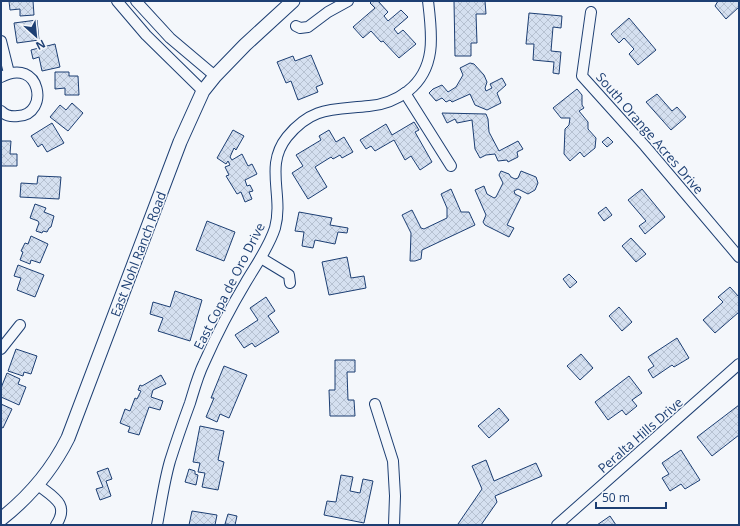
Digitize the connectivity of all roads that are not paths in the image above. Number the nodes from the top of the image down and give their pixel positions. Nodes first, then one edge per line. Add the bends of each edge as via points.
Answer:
1 (117, 1) edge
2 (136, 1) edge
3 (293, 1) edge
4 (348, 1) edge
5 (428, 1) edge
6 (591, 12) dead end
7 (296, 26) dead end
8 (1, 41) edge
9 (5, 75) edge
10 (215, 76) junction
11 (202, 92) junction
12 (404, 93) junction
13 (1, 112) edge
14 (450, 166) dead end
15 (739, 257) edge
16 (261, 258) junction
17 (290, 283) dead end
18 (20, 325) dead end
19 (1, 349) edge
20 (739, 364) edge
21 (375, 404) dead end
22 (38, 485) junction
23 (1, 519) edge
24 (56, 525) edge
25 (157, 525) edge
26 (394, 525) edge
27 (557, 525) edge

1 - 11 street via 146,35
2 - 10 street via 170,38
3 - 10 main road, East Nohl Ranch Road
4 - 7 street via 308,27
5 - 12 street, East Copa de Oro Drive via 431,41 427,66 418,81
6 - 15 street, South Orange Acres Drive via 582,76
8 - 9 street
9 - 13 street via 19,72 29,76 38,93 36,103 22,116 12,117
10 - 11 main road, East Nohl Ranch Road
11 - 22 main road, East Nohl Ranch Road via 180,142 68,438 54,464
12 - 14 street
12 - 16 street, East Copa de Oro Drive via 381,104 322,111 299,124 287,137 278,152 275,165 278,214 274,230
16 - 17 street via 289,275
16 - 25 street, East Copa de Oro Drive via 245,283 203,364 170,463
18 - 19 street
20 - 27 street, Peralta Hills Drive
21 - 26 street via 393,461
22 - 23 main road, East Nohl Ranch Road
22 - 24 street via 62,506 62,514

